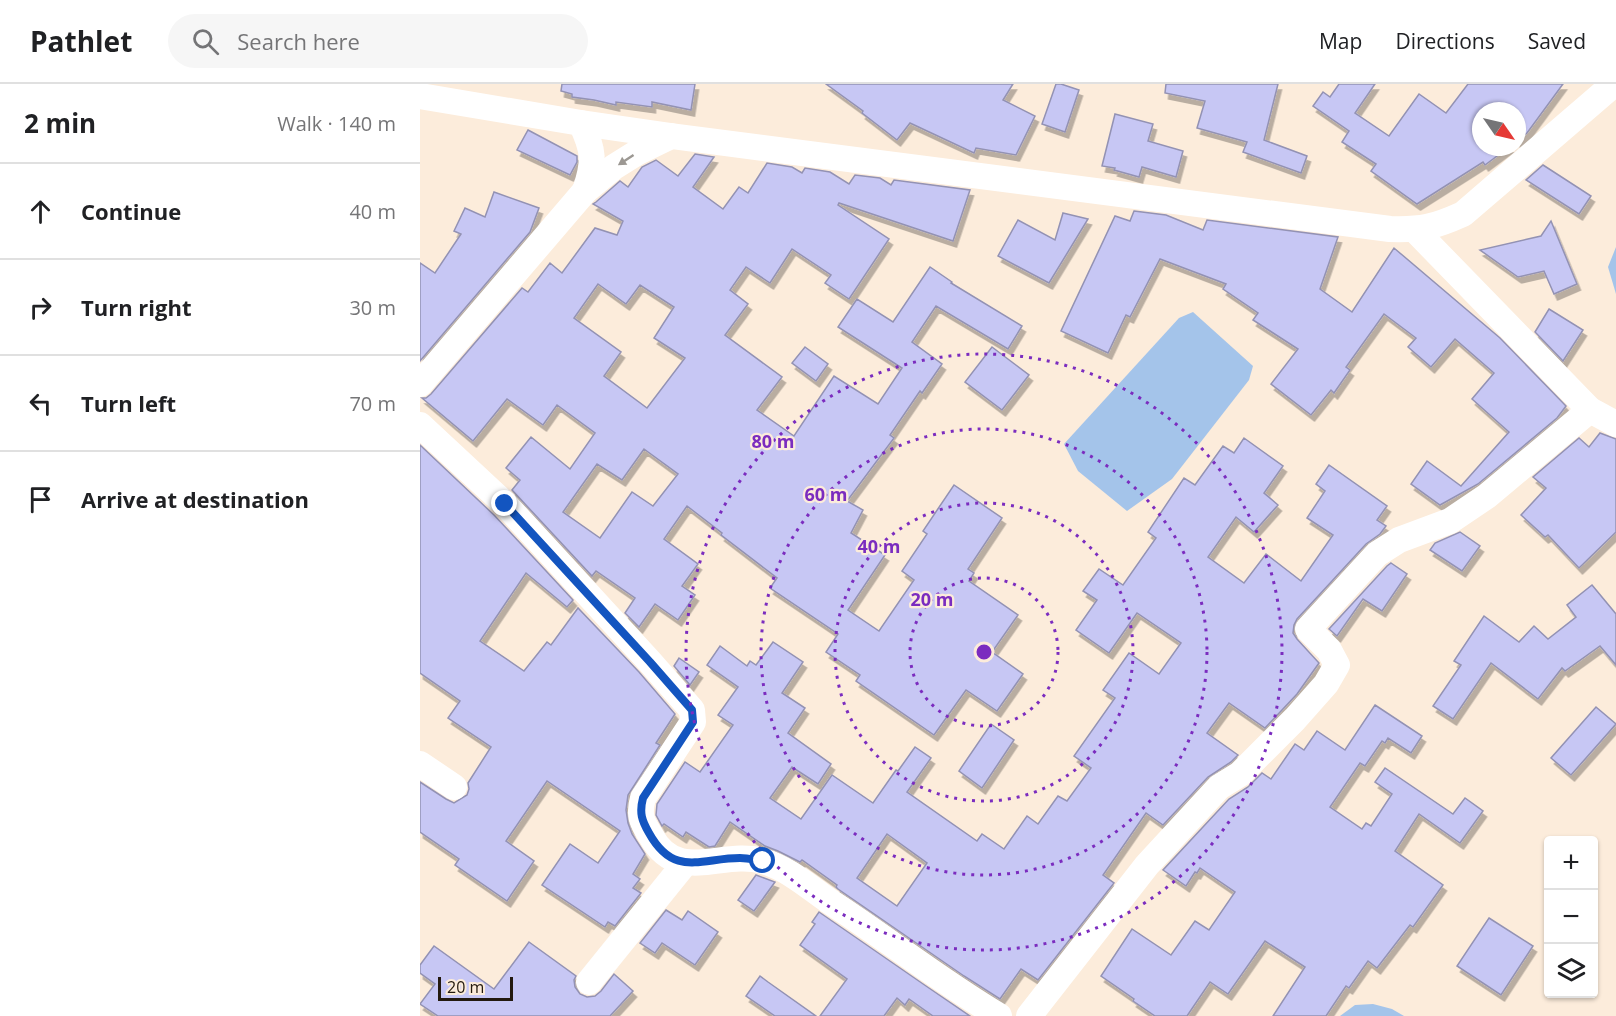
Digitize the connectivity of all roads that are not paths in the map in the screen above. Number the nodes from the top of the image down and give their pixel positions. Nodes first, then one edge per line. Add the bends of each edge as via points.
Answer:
1 (1614, 84) edge
2 (437, 94) edge
3 (581, 123) junction
4 (671, 136) junction
5 (585, 191) junction
6 (1414, 230) junction
7 (420, 384) edge
8 (1590, 410) junction
9 (1616, 424) edge
10 (420, 425) edge
11 (420, 764) edge
12 (454, 787) dead end
13 (686, 862) junction
14 (589, 982) dead end
15 (999, 1016) edge
16 (1029, 1016) edge

1 - 6 street via 1463,214 1436,226
2 - 3 street
3 - 4 street
3 - 5 street via 591,144 590,177
4 -> 5 street via 622,162
4 - 6 street
5 - 7 street
6 - 8 street
8 - 9 street
8 - 16 street via 1487,496 1450,521 1399,540 1377,554 1308,629 1337,664 1326,684 1240,774 1219,787 1146,865
10 - 13 street via 505,504 692,710 693,722 643,798 640,809 655,844 671,859
11 - 12 street
13 - 14 street
13 - 15 street via 741,858 763,861 788,873

